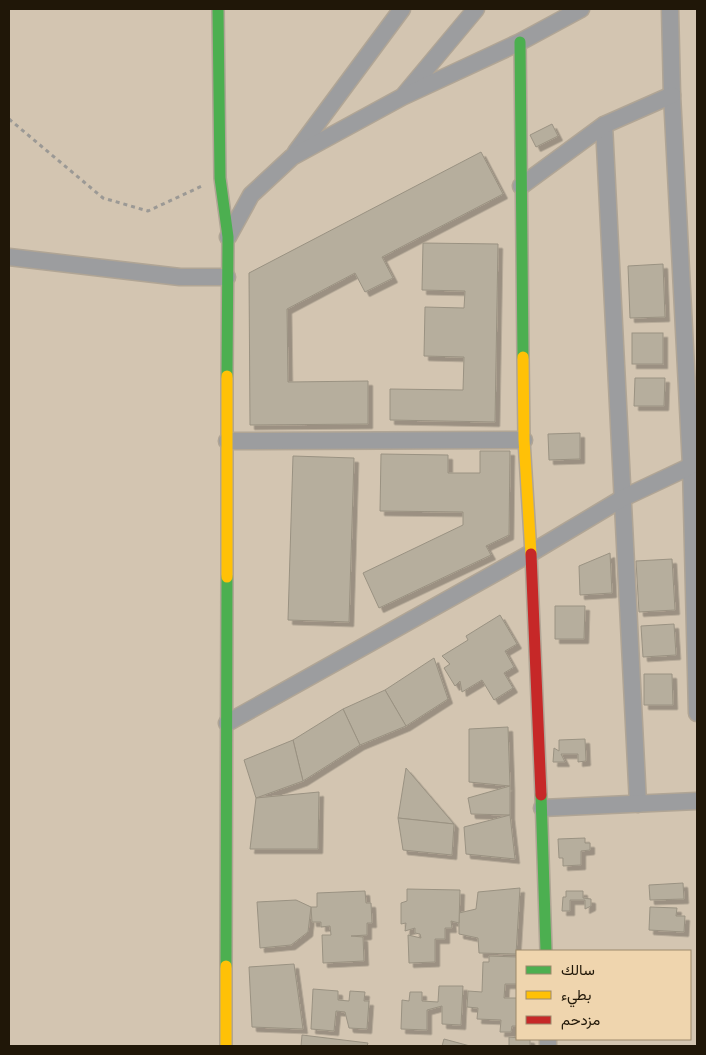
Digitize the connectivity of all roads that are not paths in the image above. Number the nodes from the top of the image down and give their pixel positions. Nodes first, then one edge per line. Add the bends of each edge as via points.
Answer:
1 (218, 9) edge
2 (402, 9) edge
3 (476, 9) edge
4 (581, 9) edge
5 (670, 9) edge
6 (520, 42) junction
7 (672, 95) junction
8 (402, 97) junction
9 (604, 125) junction
10 (292, 156) junction
11 (521, 186) junction
12 (228, 237) junction
13 (9, 257) edge
14 (227, 277) junction
15 (524, 440) junction
16 (226, 441) junction
17 (691, 466) junction
18 (623, 498) junction
19 (531, 553) junction
20 (697, 713) edge
21 (226, 723) junction
22 (697, 801) edge
23 (638, 804) junction
24 (542, 808) junction
25 (546, 950) edge
26 (226, 1046) edge

1 - 12 street via 220,178
2 - 10 street
3 - 8 street
4 - 6 street
5 - 7 street
6 - 8 street
6 - 11 street
7 - 9 street
7 - 17 street
8 - 10 street
9 - 11 street
9 - 18 street
10 - 12 street via 252,195
11 - 15 street
12 - 14 street
13 - 14 street via 180,277
14 - 16 street
15 - 16 street
15 - 19 street
16 - 21 street
17 - 18 street
17 - 20 street
18 - 19 street
18 - 23 street
19 - 21 street
19 - 24 street
21 - 26 street
22 - 23 street
23 - 24 street
24 - 25 street

